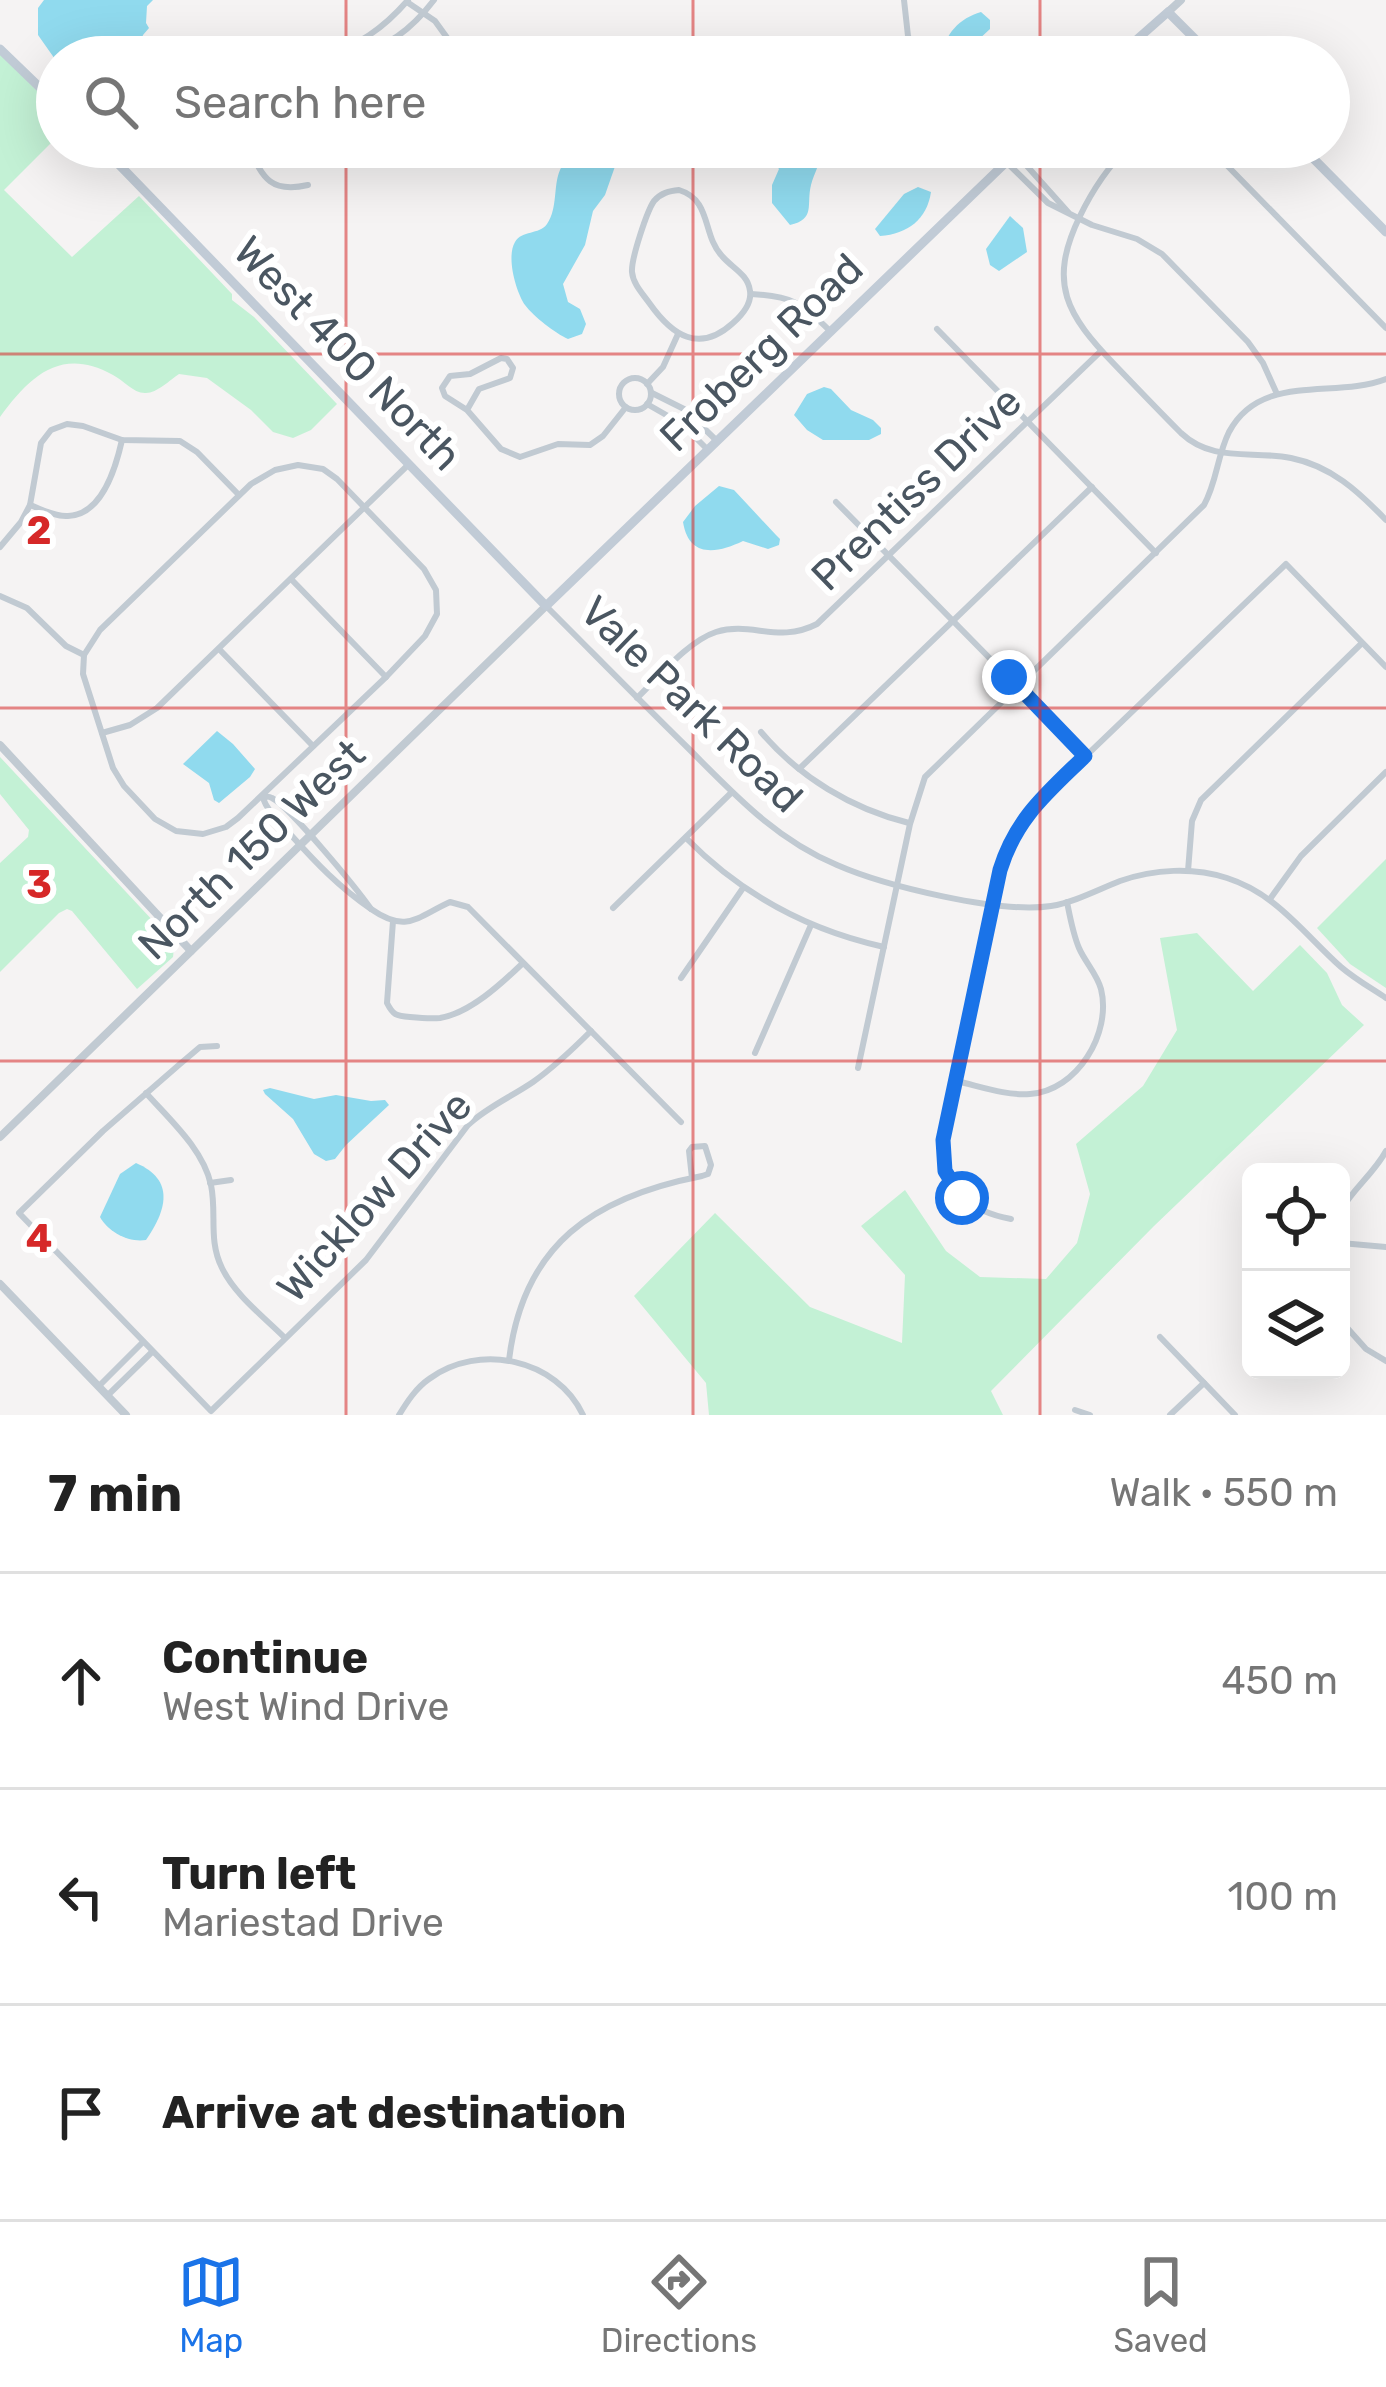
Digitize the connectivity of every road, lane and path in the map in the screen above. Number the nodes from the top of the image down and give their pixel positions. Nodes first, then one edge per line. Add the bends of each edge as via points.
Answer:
1 (434, 0) edge
2 (904, 0) edge
3 (1180, 0) edge
4 (407, 1) edge
5 (425, 12) junction
6 (1168, 12) junction
7 (370, 36) edge
8 (400, 36) edge
9 (448, 36) edge
10 (909, 36) edge
11 (1141, 36) edge
12 (1192, 36) edge
13 (0, 49) edge
14 (36, 84) edge
15 (123, 168) edge
16 (259, 168) edge
17 (1000, 168) edge
18 (1012, 168) edge
19 (1033, 168) edge
20 (1108, 168) edge
21 (1230, 168) edge
22 (1323, 168) edge
23 (308, 185) dead end
24 (1075, 216) junction
25 (1386, 232) edge
26 (751, 294) junction
27 (1386, 328) edge
28 (937, 329) dead end
29 (830, 331) junction
30 (678, 334) junction
31 (1102, 351) junction
32 (1386, 379) edge
33 (649, 388) junction
34 (1277, 394) junction
35 (647, 404) junction
36 (626, 407) junction
37 (467, 410) junction
38 (1028, 422) junction
39 (122, 440) junction
40 (716, 440) junction
41 (707, 449) junction
42 (1220, 453) junction
43 (410, 463) junction
44 (1092, 487) junction
45 (239, 495) junction
46 (836, 502) dead end
47 (30, 505) junction
48 (365, 507) junction
49 (1386, 520) edge
50 (0, 547) edge
51 (1156, 553) junction
52 (889, 556) junction
53 (291, 579) junction
54 (0, 596) edge
55 (546, 606) junction
56 (953, 621) junction
57 (1362, 643) junction
58 (218, 648) junction
59 (84, 655) junction
60 (1386, 667) edge
61 (386, 677) junction
62 (1017, 686) junction
63 (637, 698) junction
64 (761, 732) dead end
65 (102, 733) junction
66 (0, 745) edge
67 (313, 746) junction
68 (1085, 756) junction
69 (800, 769) junction
70 (1386, 772) edge
71 (731, 794) junction
72 (262, 796) junction
73 (910, 824) junction
74 (309, 836) junction
75 (686, 838) junction
76 (300, 845) junction
77 (1188, 871) junction
78 (897, 884) junction
79 (743, 888) junction
80 (1270, 899) junction
81 (1066, 902) junction
82 (993, 905) junction
83 (613, 908) dead end
84 (371, 909) junction
85 (393, 921) junction
86 (811, 924) junction
87 (884, 947) junction
88 (191, 951) junction
89 (524, 962) junction
90 (681, 978) dead end
91 (1386, 998) edge
92 (591, 1031) junction
93 (217, 1046) dead end
94 (755, 1053) dead end
95 (858, 1068) dead end
96 (956, 1081) junction
97 (146, 1093) junction
98 (681, 1122) dead end
99 (0, 1137) edge
100 (1386, 1150) edge
101 (692, 1178) junction
102 (231, 1180) dead end
103 (210, 1183) junction
104 (1350, 1196) edge
105 (1011, 1219) dead end
106 (1350, 1244) edge
107 (1386, 1250) edge
108 (0, 1284) edge
109 (1350, 1331) edge
110 (1160, 1337) dead end
111 (285, 1338) junction
112 (143, 1342) junction
113 (152, 1352) junction
114 (509, 1360) junction
115 (1386, 1361) edge
116 (1204, 1383) junction
117 (98, 1387) junction
118 (107, 1396) junction
119 (1075, 1410) dead end
120 (126, 1415) edge
121 (399, 1415) edge
122 (583, 1415) edge
123 (1090, 1415) edge
124 (1170, 1415) edge
125 (1235, 1415) edge

1 - 5 street
2 - 10 street
3 - 6 street
4 - 5 street
4 - 7 street
5 - 8 street
5 - 9 street
6 - 11 main road
6 - 12 main road
13 - 14 main road
15 - 43 main road, West 400 North
16 - 23 street via 286,190
17 - 29 main road, Froberg Road
18 - 24 street via 1048,203
19 - 24 street
20 - 24 street
21 - 27 street
22 - 25 main road
24 - 31 street via 1064,286 1077,322
24 - 34 street via 1137,238 1169,260 1248,342
26 - 29 street via 794,300
26 - 30 street via 717,335
26 - 30 street via 714,245 700,203 679,190 663,194 652,203 632,272
28 - 38 street
29 - 40 main road, Froberg Road
30 - 33 street
31 - 38 street, Prentiss Drive
31 - 42 street via 1186,438
32 - 34 street
33 - 35 street
33 - 36 street via 636,378 622,383
33 - 40 street
34 - 42 street via 1243,414
35 - 36 street
35 - 41 street
36 - 37 street via 590,445 558,444 520,457 501,449
37 - 37 street via 445,396 446,379 507,359 510,377 479,389
38 - 44 street
38 - 52 street, Prentiss Drive
39 - 45 street via 180,441
39 - 47 street via 111,477 87,510 66,516
39 - 47 street via 59,425 38,450
40 - 41 main road, Froberg Road
41 - 55 main road, Froberg Road
42 - 49 street via 1319,467
42 - 51 street via 1204,505
43 - 48 street
43 - 55 main road, West 400 North
44 - 51 street
44 - 56 street
45 - 48 street via 275,470 312,465
45 - 59 street
46 - 52 street
47 - 50 street
48 - 53 street
48 - 61 street via 424,568 437,602 433,626
51 - 62 street
52 - 56 street
52 - 63 street, Prentiss Drive via 813,627 714,633
53 - 58 street
53 - 61 street
54 - 59 street
55 - 63 street, Vale Park Road
55 - 74 street, North 150 West
56 - 62 street
56 - 69 street
57 - 60 street
57 - 68 street via 1286,564
57 - 77 street via 1201,800
58 - 65 street via 148,715
58 - 67 street
59 - 65 street
61 - 67 street
62 - 68 street
62 - 73 street via 925,777
63 - 71 street, Vale Park Road
64 - 69 street
65 - 72 street via 124,786 176,831 215,831
66 - 88 street
67 - 72 street
68 - 82 street via 1021,822
69 - 73 street via 847,800
70 - 80 street via 1300,856
71 - 75 street
71 - 78 street, Vale Park Road via 807,850
72 - 74 street
72 - 76 street
73 - 78 street
74 - 76 street, North 150 West
74 - 84 street
75 - 79 street
75 - 83 street
76 - 84 street
76 - 88 street, North 150 West
77 - 80 street, Vale Park Road via 1228,878
77 - 81 street, Vale Park Road via 1142,874
78 - 82 street, Vale Park Road
78 - 87 street
79 - 86 street
79 - 90 street
80 - 91 street, Vale Park Road
81 - 82 street, Vale Park Road
81 - 96 street via 1102,995 1091,1051 1066,1080 1032,1094
82 - 96 street
84 - 85 street
85 - 89 street via 462,903
85 - 89 street via 387,1003 399,1016 452,1014
86 - 87 street
86 - 94 street
87 - 95 street
88 - 99 street, North 150 West
89 - 92 street
92 - 98 street
92 - 111 street, Wicklow Drive via 468,1125 366,1260
93 - 97 street via 200,1047
96 - 105 street via 942,1147 949,1180 973,1207
97 - 103 street via 190,1144
97 - 112 street via 19,1213
100 - 104 street
101 - 101 street via 710,1170 705,1146 689,1151
101 - 114 street via 623,1198 561,1239 523,1305
102 - 103 street
103 - 111 street via 219,1264
106 - 107 street
108 - 117 street
109 - 115 street
110 - 116 street
111 - 113 street, Wicklow Drive via 211,1411
112 - 113 street
112 - 117 street
113 - 118 street
114 - 121 street via 445,1370
114 - 122 street via 557,1380
116 - 124 street
116 - 125 street
117 - 118 street
118 - 120 street
119 - 123 street

